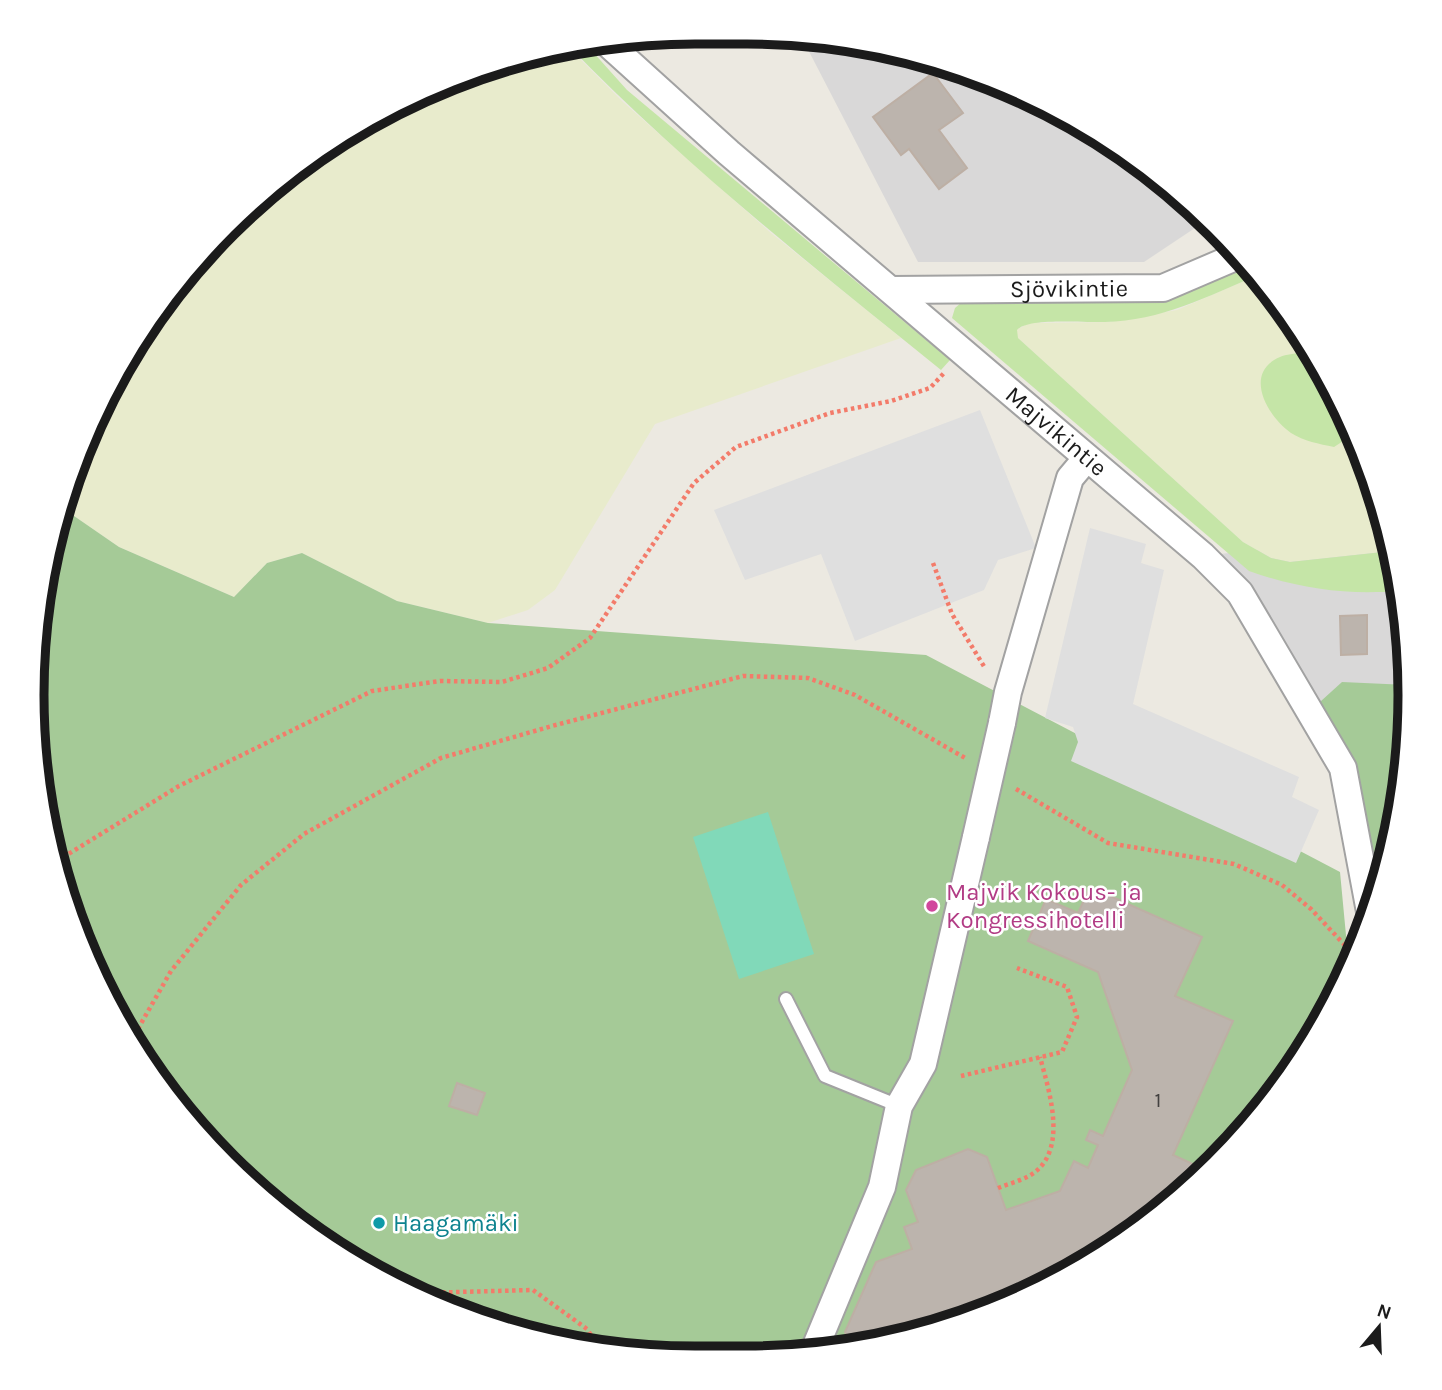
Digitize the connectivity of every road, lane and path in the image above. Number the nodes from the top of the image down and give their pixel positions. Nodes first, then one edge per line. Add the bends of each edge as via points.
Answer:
1 (614, 49) edge
2 (1231, 259) edge
3 (891, 290) junction
4 (964, 354) junction
5 (1078, 468) junction
6 (933, 563) dead end
7 (1008, 692) junction
8 (969, 760) dead end
9 (1014, 788) dead end
10 (64, 857) edge
11 (1367, 895) edge
12 (1347, 948) edge
13 (1017, 968) dead end
14 (786, 999) dead end
15 (137, 1030) edge
16 (1040, 1057) junction
17 (961, 1076) dead end
18 (899, 1106) junction
19 (998, 1188) dead end
20 (440, 1294) edge
21 (593, 1338) edge
22 (817, 1342) edge

1 - 3 street, Majvikintie
2 - 3 street, Sjövikintie via 1163,288
3 - 4 street, Majvikintie
4 - 5 street, Majvikintie
4 - 10 path via 929,388 830,414 736,446 694,482 590,638 548,668 502,682 440,681 372,691 179,786
5 - 7 street
5 - 11 street, Majvikintie via 1203,556 1240,593 1343,768
6 - 7 path via 952,614 996,686
7 - 18 street, bridge via 923,1064
8 - 15 path via 855,695 808,678 743,676 441,758 304,834 240,885 171,971
9 - 12 path via 1108,843 1234,864 1282,885
13 - 16 path via 1067,987 1077,1017 1062,1052
14 - 18 lane via 825,1076
16 - 17 path
16 - 19 path via 1052,1103 1053,1139 1044,1161 1031,1175
18 - 22 street via 882,1187
20 - 21 path via 533,1290

